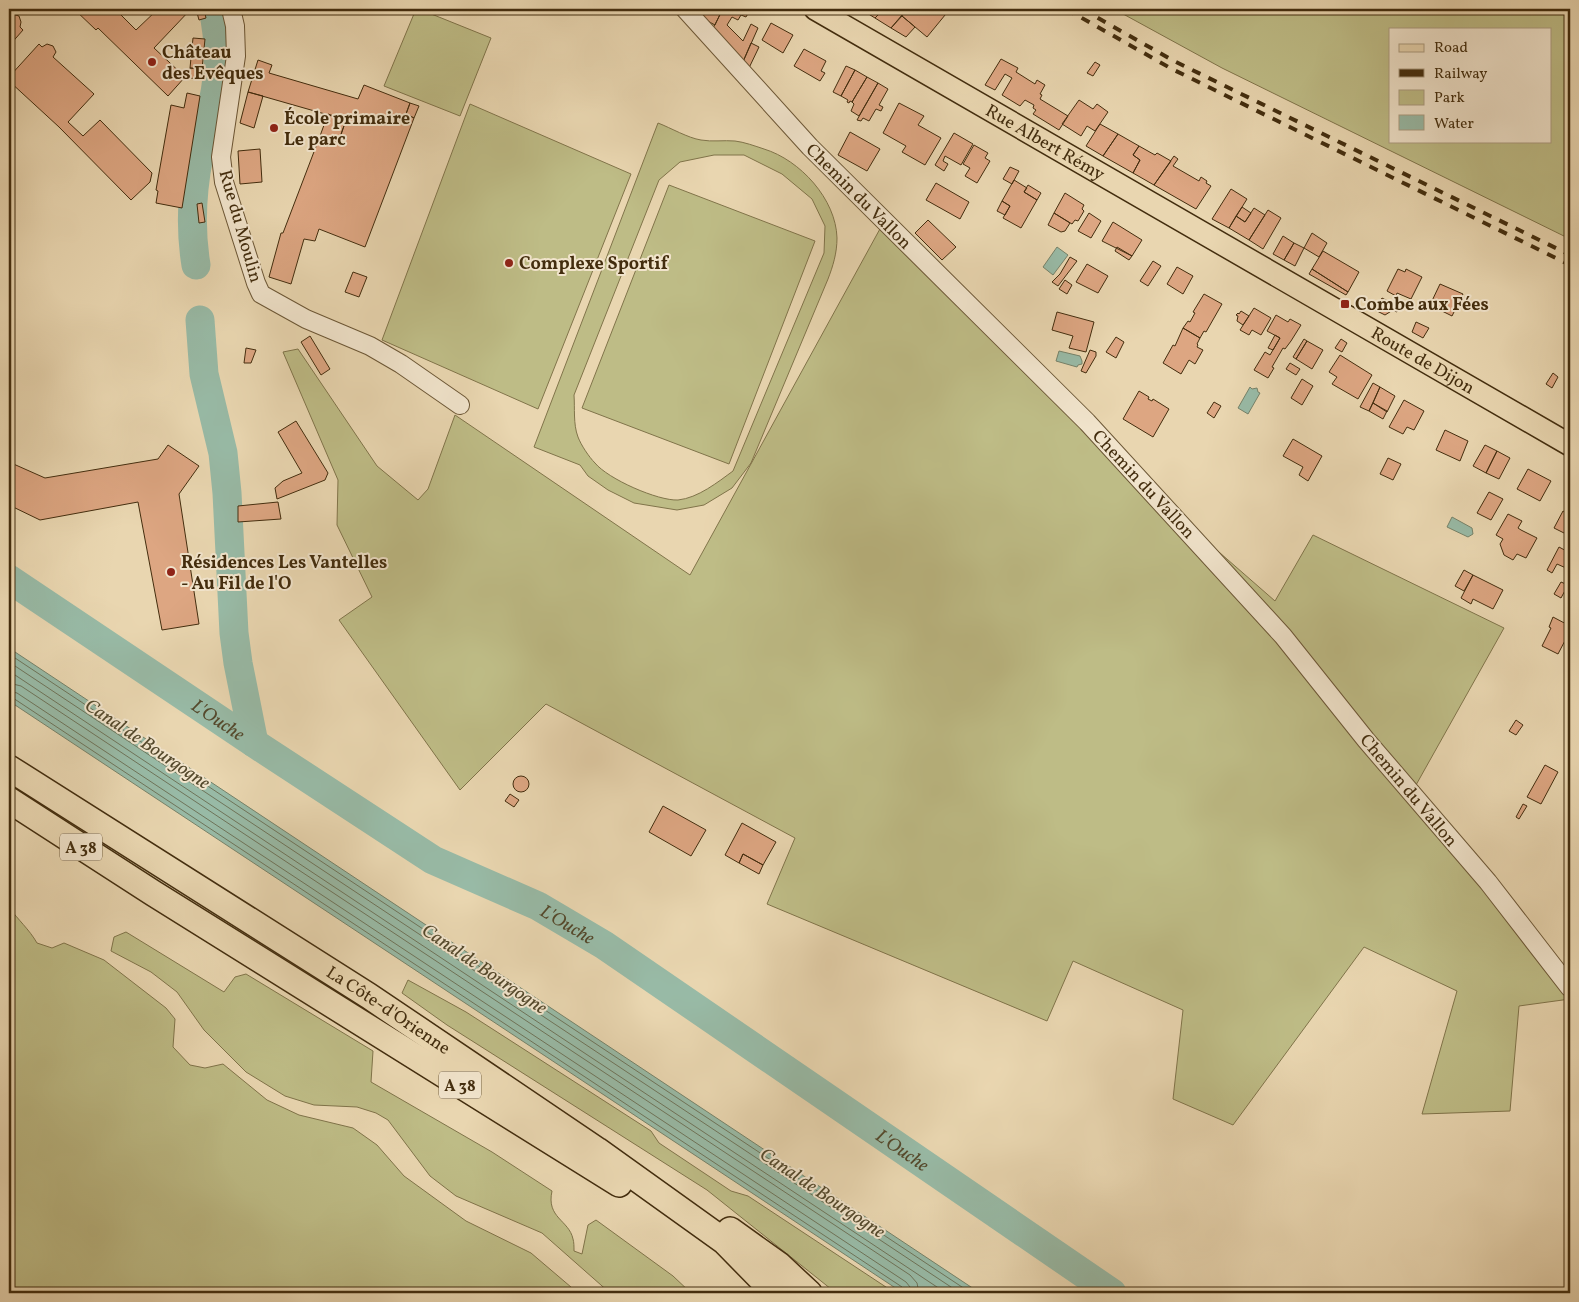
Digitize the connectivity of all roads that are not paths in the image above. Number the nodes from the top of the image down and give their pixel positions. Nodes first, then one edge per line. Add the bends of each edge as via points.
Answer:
1 (231, 9) edge
2 (684, 9) edge
3 (815, 9) edge
4 (1277, 275) joint
5 (460, 405) dead end
6 (1570, 445) edge
7 (9, 756) edge
8 (9, 768) edge
9 (9, 800) edge
10 (106, 829) junction
11 (1570, 988) edge
12 (597, 1150) junction
13 (755, 1293) edge
14 (775, 1293) edge
15 (809, 1293) edge

1 - 5 street, Rue du Moulin via 236,56 221,157 224,182 261,294 306,319 370,346
2 - 11 street, Chemin du Vallon via 810,147 1087,422 1283,636 1366,740 1488,882
3 - 4 main road, Rue Albert Rémy
4 - 6 main road, Route de Dijon
7 - 10 highway
8 - 10 highway, La Côte-d'Orienne / A 38
9 - 13 highway, La Côte-d'Orienne / A 38 via 627,1189 707,1248
10 - 12 highway, La Côte-d'Orienne / A 38 via 369,996
12 - 14 highway, La Côte-d'Orienne / A 38 via 724,1241
12 - 15 highway via 728,1229

